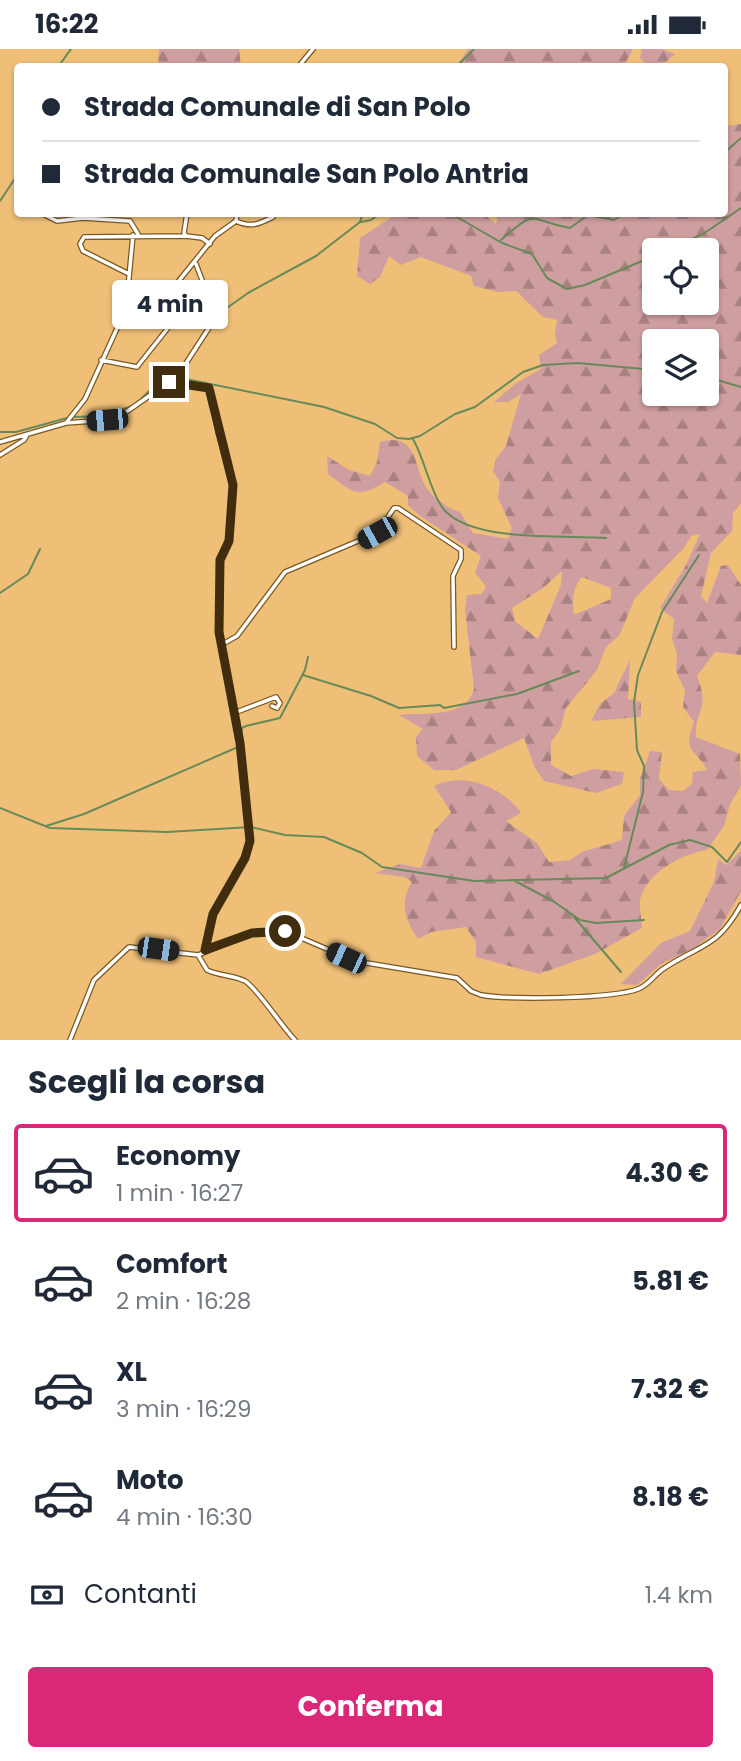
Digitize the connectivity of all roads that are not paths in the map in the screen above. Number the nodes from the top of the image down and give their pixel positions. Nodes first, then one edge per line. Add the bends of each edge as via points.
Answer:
1 (313, 49) edge
2 (301, 63) edge
3 (49, 217) edge
4 (131, 217) edge
5 (187, 217) edge
6 (236, 217) edge
7 (273, 217) dead end
8 (236, 221) junction
9 (132, 223) junction
10 (135, 235) junction
11 (186, 236) junction
12 (209, 244) junction
13 (196, 264) junction
14 (129, 274) junction
15 (205, 292) junction
16 (169, 293) junction
17 (187, 304) junction
18 (142, 310) junction
19 (101, 360) junction
20 (179, 381) junction
21 (66, 423) junction
22 (27, 435) junction
23 (0, 442) edge
24 (0, 455) edge
25 (221, 645) junction
26 (454, 647) dead end
27 (272, 706) dead end
28 (234, 713) junction
29 (741, 905) edge
30 (205, 950) junction
31 (198, 955) junction
32 (70, 1040) edge
33 (295, 1040) edge

1 - 2 street
3 - 9 street
4 - 9 street
5 - 11 street
6 - 8 street
7 - 8 street via 259,225
8 - 12 street
9 - 10 street
10 - 11 street
10 - 14 street
10 - 14 street via 87,235 80,244 83,251
11 - 12 street
12 - 13 street
13 - 15 street
13 - 16 street
14 - 18 street via 128,288
15 - 17 street
15 - 20 street via 216,317 179,374
16 - 17 street
16 - 18 street
17 - 19 street via 137,367
18 - 19 street via 118,324
19 - 21 street via 85,399
20 - 21 street via 161,386 122,415
20 - 25 street via 209,388 233,485 229,541 220,560
21 - 22 street
22 - 23 street
22 - 24 street
25 - 26 street via 237,636 285,572 377,533 398,508 461,550 453,576
25 - 28 street
27 - 28 street via 277,708 280,703 276,697
28 - 30 street via 250,841 213,914
29 - 30 street via 723,934 662,969 643,986 568,997 486,996 471,991 457,978 355,961 285,931 252,933
30 - 31 street
31 - 32 street via 129,947 94,980
31 - 33 street via 208,970 251,985

